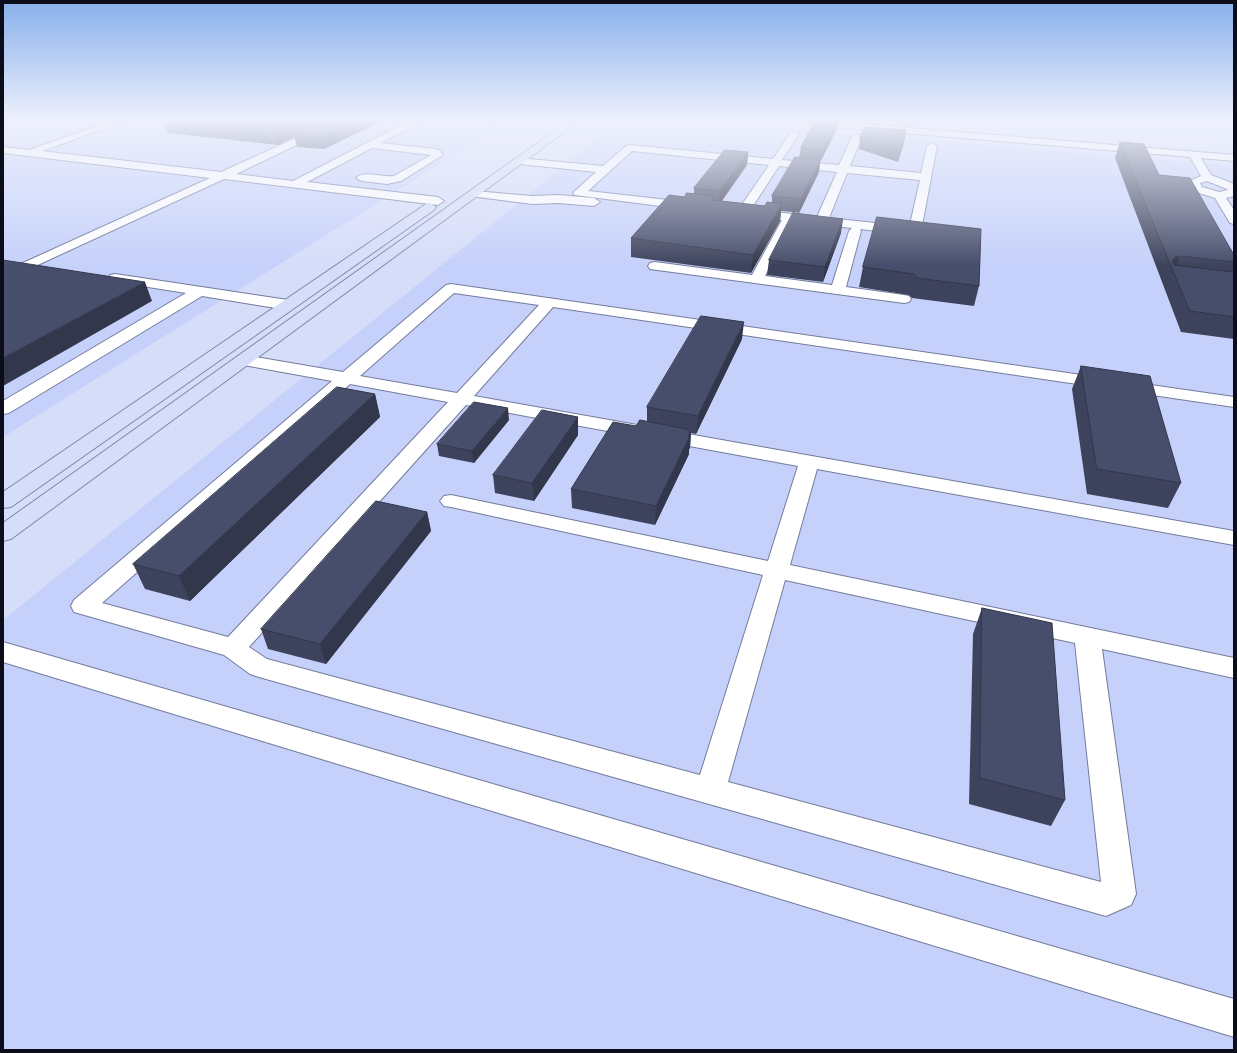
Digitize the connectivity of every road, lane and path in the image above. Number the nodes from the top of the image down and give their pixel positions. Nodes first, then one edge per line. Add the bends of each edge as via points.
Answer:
1 (156, 168) edge
2 (240, 168) edge
3 (326, 168) edge
4 (416, 168) edge
5 (487, 168) edge
6 (509, 168) edge
7 (587, 168) edge
8 (770, 168) edge
9 (835, 168) edge
10 (927, 168) edge
11 (1202, 168) edge
12 (843, 169) junction
13 (605, 170) joint
14 (317, 173) junction
15 (332, 175) dead end
16 (223, 176) junction
17 (348, 176) dead end
18 (925, 177) junction
19 (1207, 177) junction
20 (295, 184) junction
21 (474, 194) junction
22 (1219, 196) junction
23 (438, 202) junction
24 (736, 213) junction
25 (1234, 220) edge
26 (821, 221) junction
27 (786, 223) junction
28 (855, 231) junction
29 (922, 234) junction
30 (3, 260) edge
31 (31, 264) junction
32 (655, 266) dead end
33 (54, 268) edge
34 (100, 275) edge
35 (3, 277) edge
36 (756, 280) junction
37 (838, 290) junction
38 (200, 291) junction
39 (904, 299) dead end
40 (550, 302) junction
41 (288, 305) junction
42 (244, 360) junction
43 (347, 378) junction
44 (461, 399) junction
45 (1234, 402) edge
46 (3, 409) edge
47 (809, 462) junction
48 (451, 501) dead end
49 (3, 502) edge
50 (3, 534) edge
51 (1234, 538) edge
52 (777, 570) junction
53 (1086, 636) junction
54 (233, 648) junction
55 (3, 652) edge
56 (1234, 668) edge
57 (710, 791) junction
58 (1234, 1018) edge

1 - 16 street
2 - 16 street
3 - 14 street
4 - 17 street via 397,179 387,181
5 - 23 main road
6 - 21 main road
7 - 13 street
8 - 24 street
9 - 12 street
10 - 18 street
11 - 19 street
12 - 18 street
12 - 26 street
13 - 21 street via 579,193 702,211
14 - 15 street
14 - 20 street
16 - 20 street
16 - 31 street
18 - 29 street
19 - 22 street via 1194,182 1194,186
19 - 22 street via 1232,187 1234,192
20 - 23 street
21 - 42 main road
22 - 25 street
23 - 41 main road
24 - 26 street
24 - 27 street
26 - 29 street
27 - 28 street
27 - 36 street
28 - 29 street
28 - 37 street
30 - 31 street
31 - 33 street
31 - 35 street
32 - 36 street
34 - 38 street
36 - 37 street
37 - 39 street
38 - 41 street
38 - 46 street
40 - 43 street via 451,288
40 - 44 street
40 - 45 street
41 - 49 main road
42 - 43 street
42 - 50 main road
43 - 44 street
43 - 54 street via 83,606
44 - 47 street
44 - 54 street
47 - 51 street
47 - 52 street
48 - 52 street
52 - 53 street
52 - 57 street
53 - 56 street
53 - 57 street via 1119,894 1106,900
54 - 57 street via 259,667
55 - 58 street

